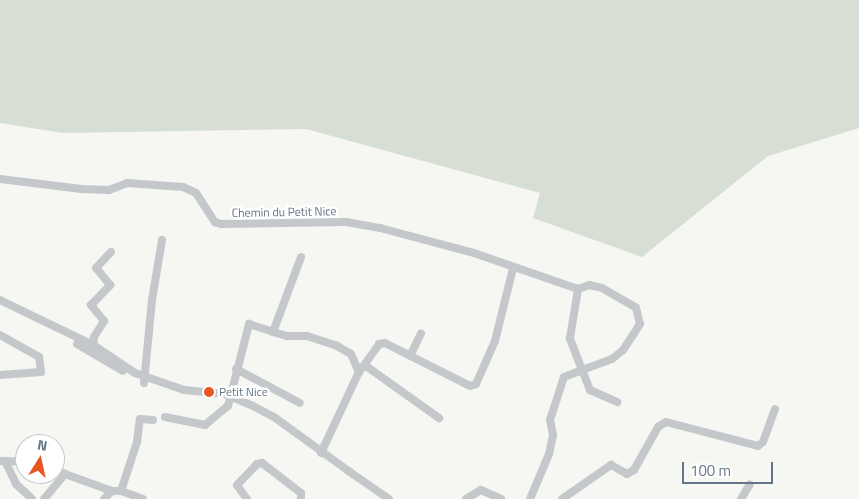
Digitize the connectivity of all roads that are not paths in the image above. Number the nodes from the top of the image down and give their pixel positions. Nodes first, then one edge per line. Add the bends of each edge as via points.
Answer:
1 (0, 179) edge
2 (162, 240) dead end
3 (111, 252) dead end
4 (301, 257) dead end
5 (513, 268) junction
6 (578, 290) junction
7 (0, 300) edge
8 (273, 332) junction
9 (421, 332) dead end
10 (0, 335) edge
11 (94, 349) junction
12 (410, 356) junction
13 (366, 366) junction
14 (236, 369) junction
15 (582, 370) junction
16 (359, 372) junction
17 (0, 375) edge
18 (145, 380) junction
19 (228, 397) junction
20 (617, 402) dead end
21 (300, 403) dead end
22 (775, 409) dead end
23 (165, 417) dead end
24 (438, 418) dead end
25 (153, 420) dead end
26 (322, 452) junction
27 (2, 461) edge
28 (15, 462) edge
29 (65, 474) edge
30 (57, 484) edge
31 (750, 484) dead end
32 (112, 491) junction
33 (121, 491) junction
34 (32, 499) edge
35 (44, 499) edge
36 (104, 499) edge
37 (143, 499) edge
38 (247, 499) edge
39 (300, 499) edge
40 (389, 499) edge
41 (466, 499) edge
42 (501, 499) edge
43 (530, 499) edge
44 (562, 499) edge
45 (742, 499) edge

1 - 5 street, Chemin du Petit Nice via 81,189 109,190 127,183 183,187 196,193 215,222 221,224 346,222 416,236
2 - 18 street via 152,300
3 - 11 street via 96,268 110,285 91,305 104,321 94,337
4 - 8 street
5 - 6 street, Chemin du Petit Nice
5 - 12 street via 495,341 476,384 470,386
6 - 15 street via 570,338
6 - 15 street via 589,285 602,288 636,308 640,317 640,324 623,350 612,359
7 - 11 street
8 - 14 street via 249,324
8 - 16 street via 307,336 337,346 351,354
9 - 12 street
10 - 17 street via 39,357 41,372
11 - 18 street
12 - 13 street via 385,343 379,344
13 - 16 street
13 - 24 street
14 - 19 street
14 - 21 street
15 - 20 street via 590,390
15 - 43 street via 564,378 559,387 550,420 553,435 549,454
16 - 26 street
18 - 19 street via 184,394
19 - 23 street via 228,406 205,425
19 - 26 street
22 - 44 street via 763,442 758,446 666,422 658,426 634,470 627,474 612,465
25 - 33 street via 140,419 137,442
26 - 40 street
27 - 28 street
27 - 34 street via 16,484
29 - 32 street
30 - 35 street
31 - 45 street
32 - 33 street
32 - 36 street
33 - 37 street
38 - 39 street via 237,485 257,464 262,463 301,493
41 - 42 street via 481,490

